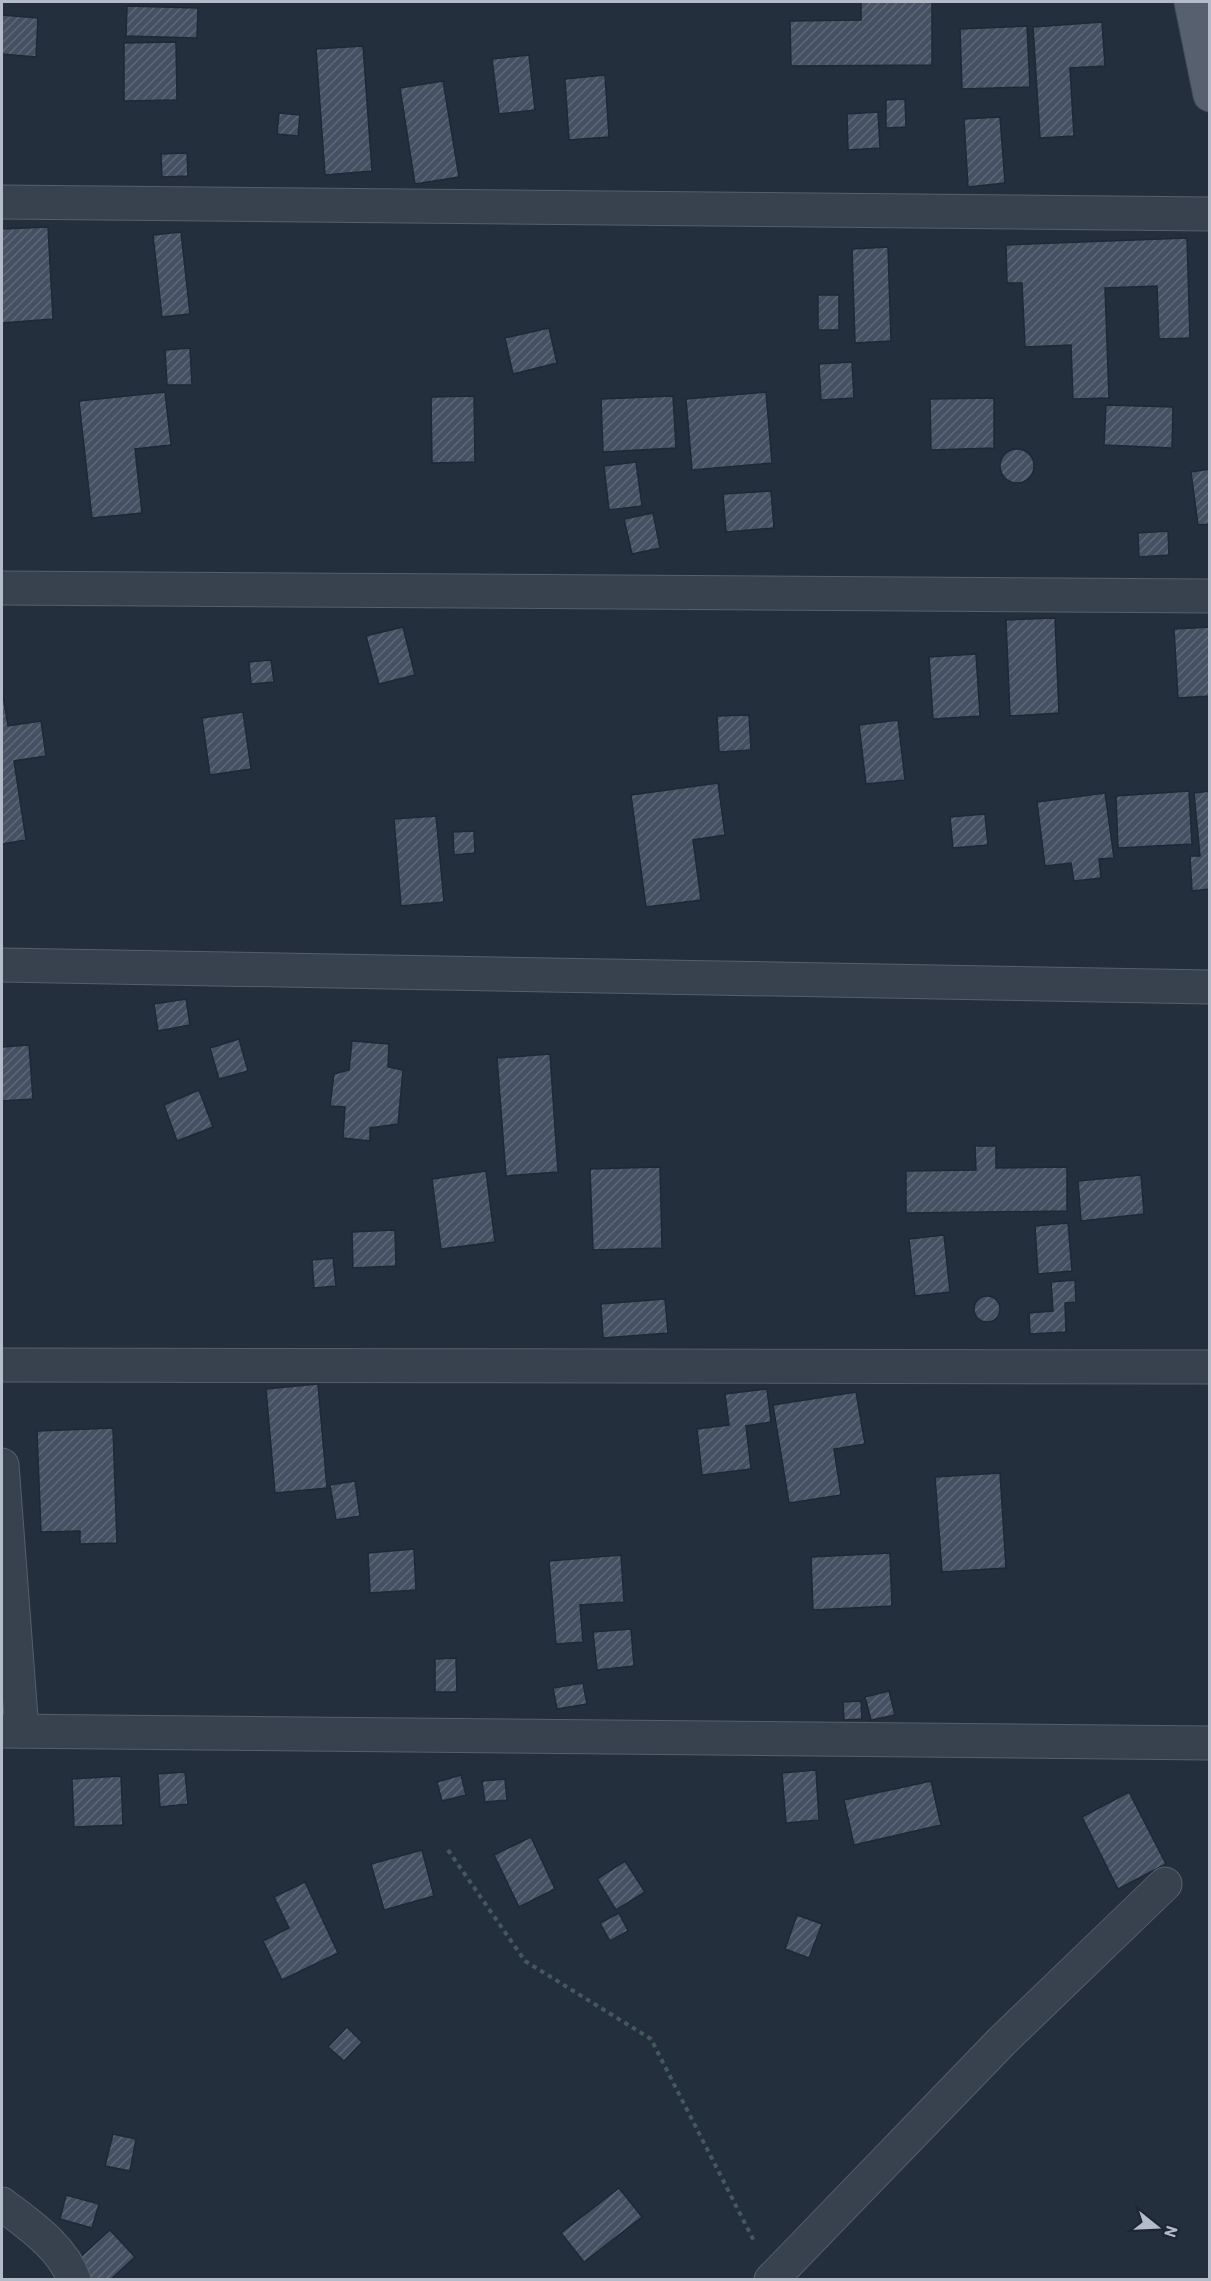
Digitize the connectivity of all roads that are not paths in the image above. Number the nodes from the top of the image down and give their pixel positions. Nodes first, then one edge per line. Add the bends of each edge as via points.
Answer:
1 (1191, 2) edge
2 (1209, 95) edge
3 (2, 202) edge
4 (1209, 214) edge
5 (2, 588) edge
6 (1209, 596) edge
7 (2, 965) edge
8 (1209, 987) edge
9 (2, 1365) edge
10 (1209, 1367) edge
11 (2, 1465) edge
12 (12, 1731) edge
13 (1209, 1743) edge
14 (1165, 1884) dead end
15 (2, 2204) edge
16 (772, 2278) edge
17 (74, 2280) edge

1 - 2 main road
3 - 4 street
5 - 6 street
7 - 8 street
9 - 10 street
11 - 12 street
12 - 13 street
14 - 16 street via 1002,2042
15 - 17 street via 56,2251

